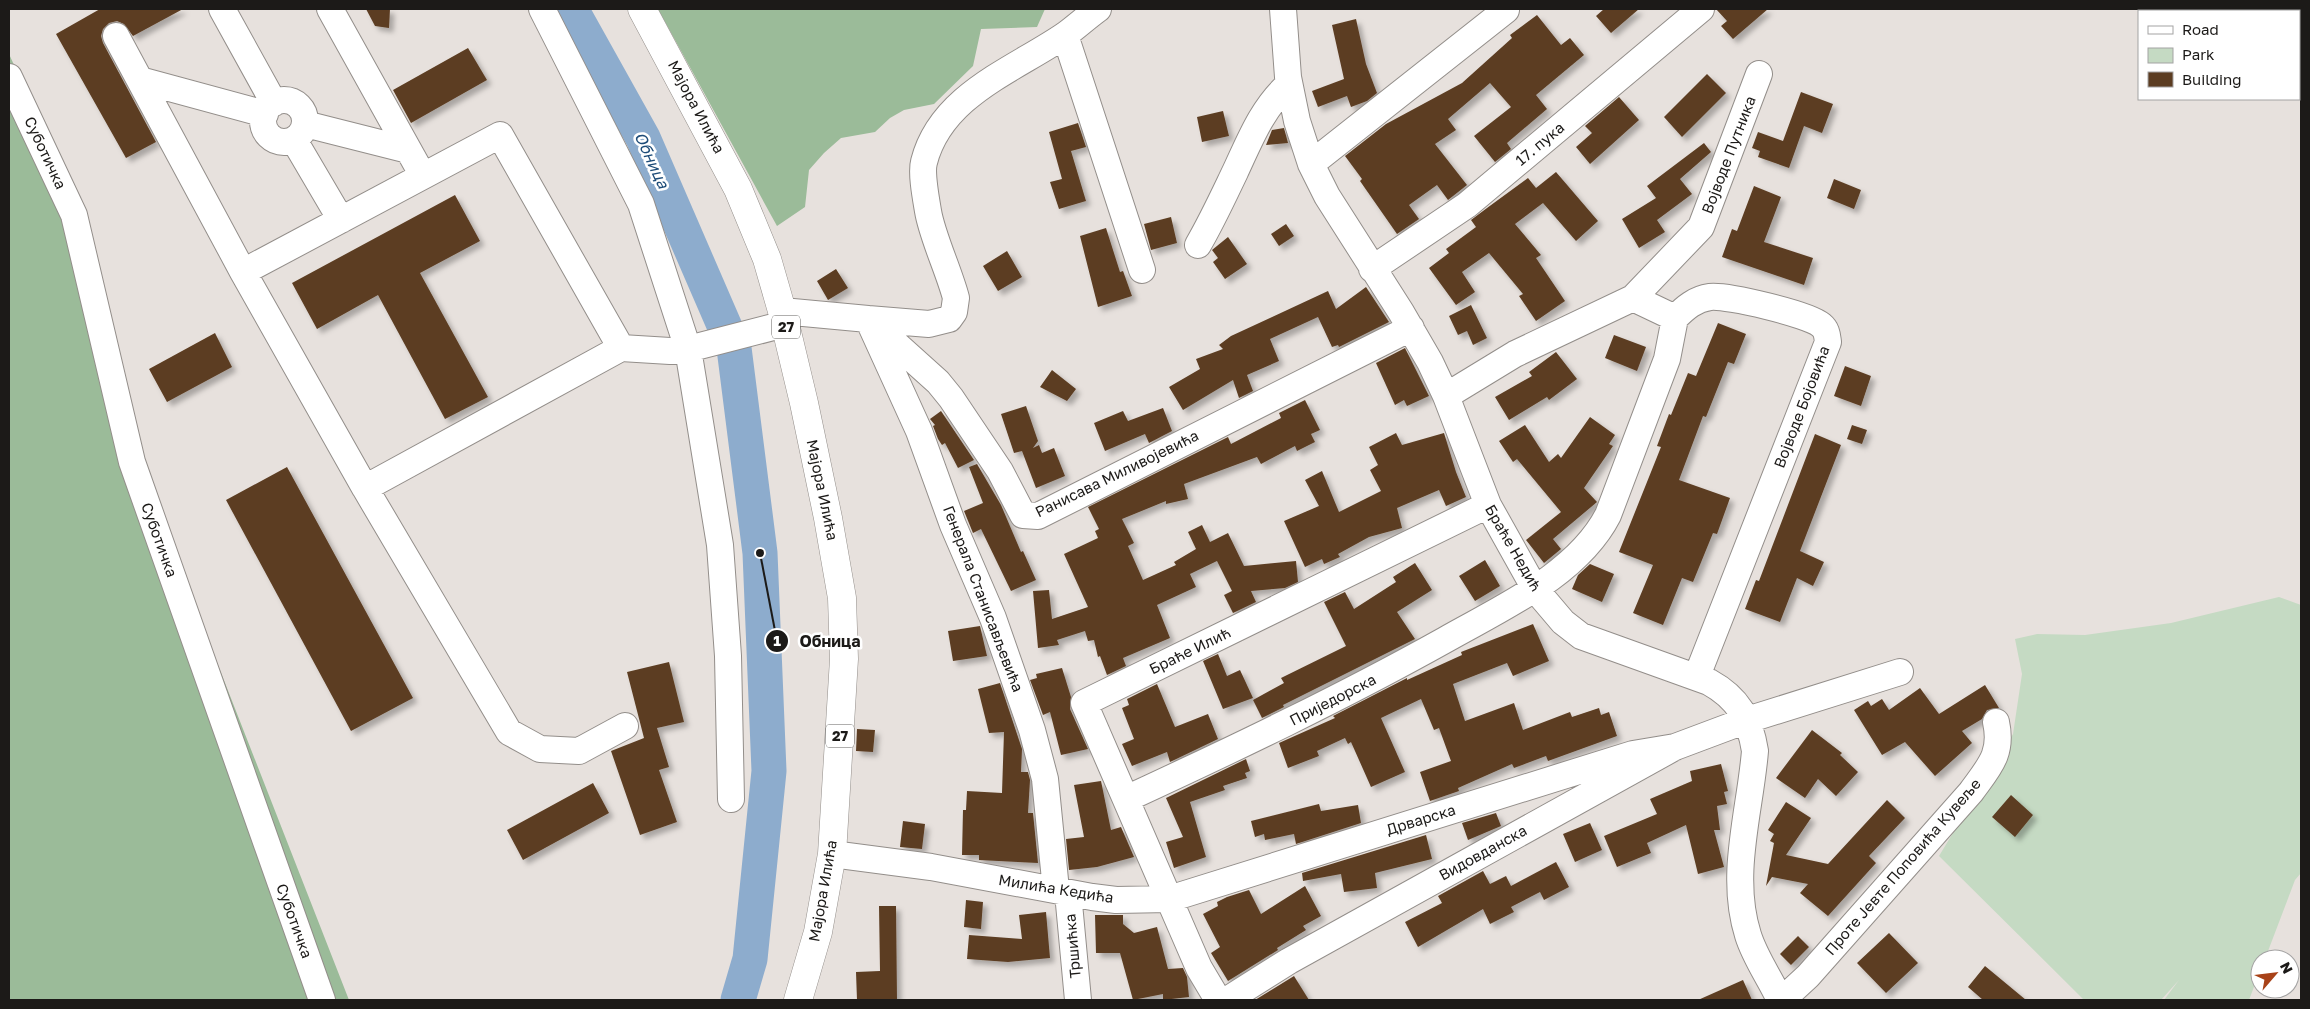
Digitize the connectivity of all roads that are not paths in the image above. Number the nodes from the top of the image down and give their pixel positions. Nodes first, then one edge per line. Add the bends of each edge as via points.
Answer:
1 (222, 9) edge
2 (330, 9) edge
3 (542, 9) edge
4 (642, 9) edge
5 (1098, 9) edge
6 (1701, 9) edge
7 (1286, 10) edge
8 (1506, 10) dead end
9 (1065, 35) junction
10 (116, 36) dead end
11 (1759, 74) dead end
12 (9, 77) edge
13 (140, 80) junction
14 (1289, 84) junction
15 (269, 108) junction
16 (300, 132) junction
17 (408, 150) junction
18 (1311, 164) junction
19 (423, 176) junction
20 (341, 220) junction
21 (1198, 245) dead end
22 (1372, 269) junction
23 (1142, 270) dead end
24 (244, 272) junction
25 (1633, 298) junction
26 (784, 318) junction
27 (1675, 318) junction
28 (868, 319) junction
29 (1411, 328) junction
30 (692, 347) junction
31 (621, 348) junction
32 (1446, 396) junction
33 (365, 488) junction
34 (1488, 505) junction
35 (1535, 589) junction
36 (1900, 672) dead end
37 (1697, 676) junction
38 (1747, 720) junction
39 (1996, 722) dead end
40 (625, 726) dead end
41 (1675, 747) junction
42 (731, 799) dead end
43 (1126, 799) junction
44 (832, 854) junction
45 (1062, 892) junction
46 (1169, 899) junction
47 (322, 1000) edge
48 (798, 1000) edge
49 (1078, 1000) edge
50 (1218, 1000) edge
51 (1227, 1000) edge
52 (1781, 1000) edge

1 - 15 street
2 - 17 street
3 - 30 street via 641,204
4 - 26 main road, Мајора Илића / 27 via 716,144 760,239
5 - 9 street
6 - 22 street, 17. пука via 1467,205
7 - 14 street, Браће Недић
8 - 18 street
9 - 23 street
9 - 28 street via 992,78 963,101 931,143 924,164 928,213 954,289 954,312 949,319 929,324
10 - 13 street
11 - 25 street, Војводе Путника via 1701,228
12 - 47 street, Суботичка via 74,215 132,462
13 - 15 street
13 - 24 street
14 - 18 street, Браће Недић
14 - 21 street via 1258,122 1216,214
15 - 16 street via 280,100 293,102 302,111
15 - 16 street via 264,128 274,139 280,142
16 - 17 street
16 - 20 street
17 - 19 street
18 - 22 street, Браће Недић
19 - 20 street
19 - 31 street via 500,135
20 - 24 street
22 - 29 street, Браће Недић
24 - 33 street
25 - 27 street
25 - 32 street, Војводе Путника via 1515,354
26 - 28 street
26 - 30 street via 759,329
26 - 44 main road, Мајора Илића / 27 via 828,518 842,598 844,659
27 - 35 street via 1667,359 1604,522 1573,558
27 - 37 street, Војводе Бојовића via 1696,301 1712,297 1745,301 1808,318 1827,333 1828,342
28 - 29 street, Ранисава Миливојевића via 938,382 976,432 1023,515 1030,517 1046,512
28 - 45 street, Генерала Станисављевића via 919,431 953,525 994,618 1032,730 1045,779
29 - 32 street, Браће Недић
30 - 31 street via 670,351
30 - 42 street via 720,545 728,656
31 - 33 street
32 - 34 street, Браће Недић
33 - 40 street via 509,732 540,749 578,751
34 - 35 street, Браће Недић
34 - 43 street, Браће Илић via 1084,703
35 - 37 street, Браће Недић via 1563,622 1582,636
35 - 43 street, Приједорска via 1274,730
36 - 38 street
37 - 38 street, Браће Недић via 1730,696
38 - 41 street, Видовданска
38 - 52 street, Браће Недић via 1755,751 1742,853 1740,888 1743,918 1754,951
39 - 52 street, Проте Јевте Поповића Кувеље via 1998,745 1993,761 1970,792 1808,976
41 - 46 street, Дрварска via 1633,754
41 - 51 street, Видовданска via 1289,961
43 - 46 street, Браће Илић
44 - 45 street, Милића Кедића via 931,867
44 - 48 main road, Мајора Илића / 27 via 818,932
45 - 46 street, Милића Кедића via 1116,900
45 - 49 street, Тршићка
46 - 50 street via 1199,968

